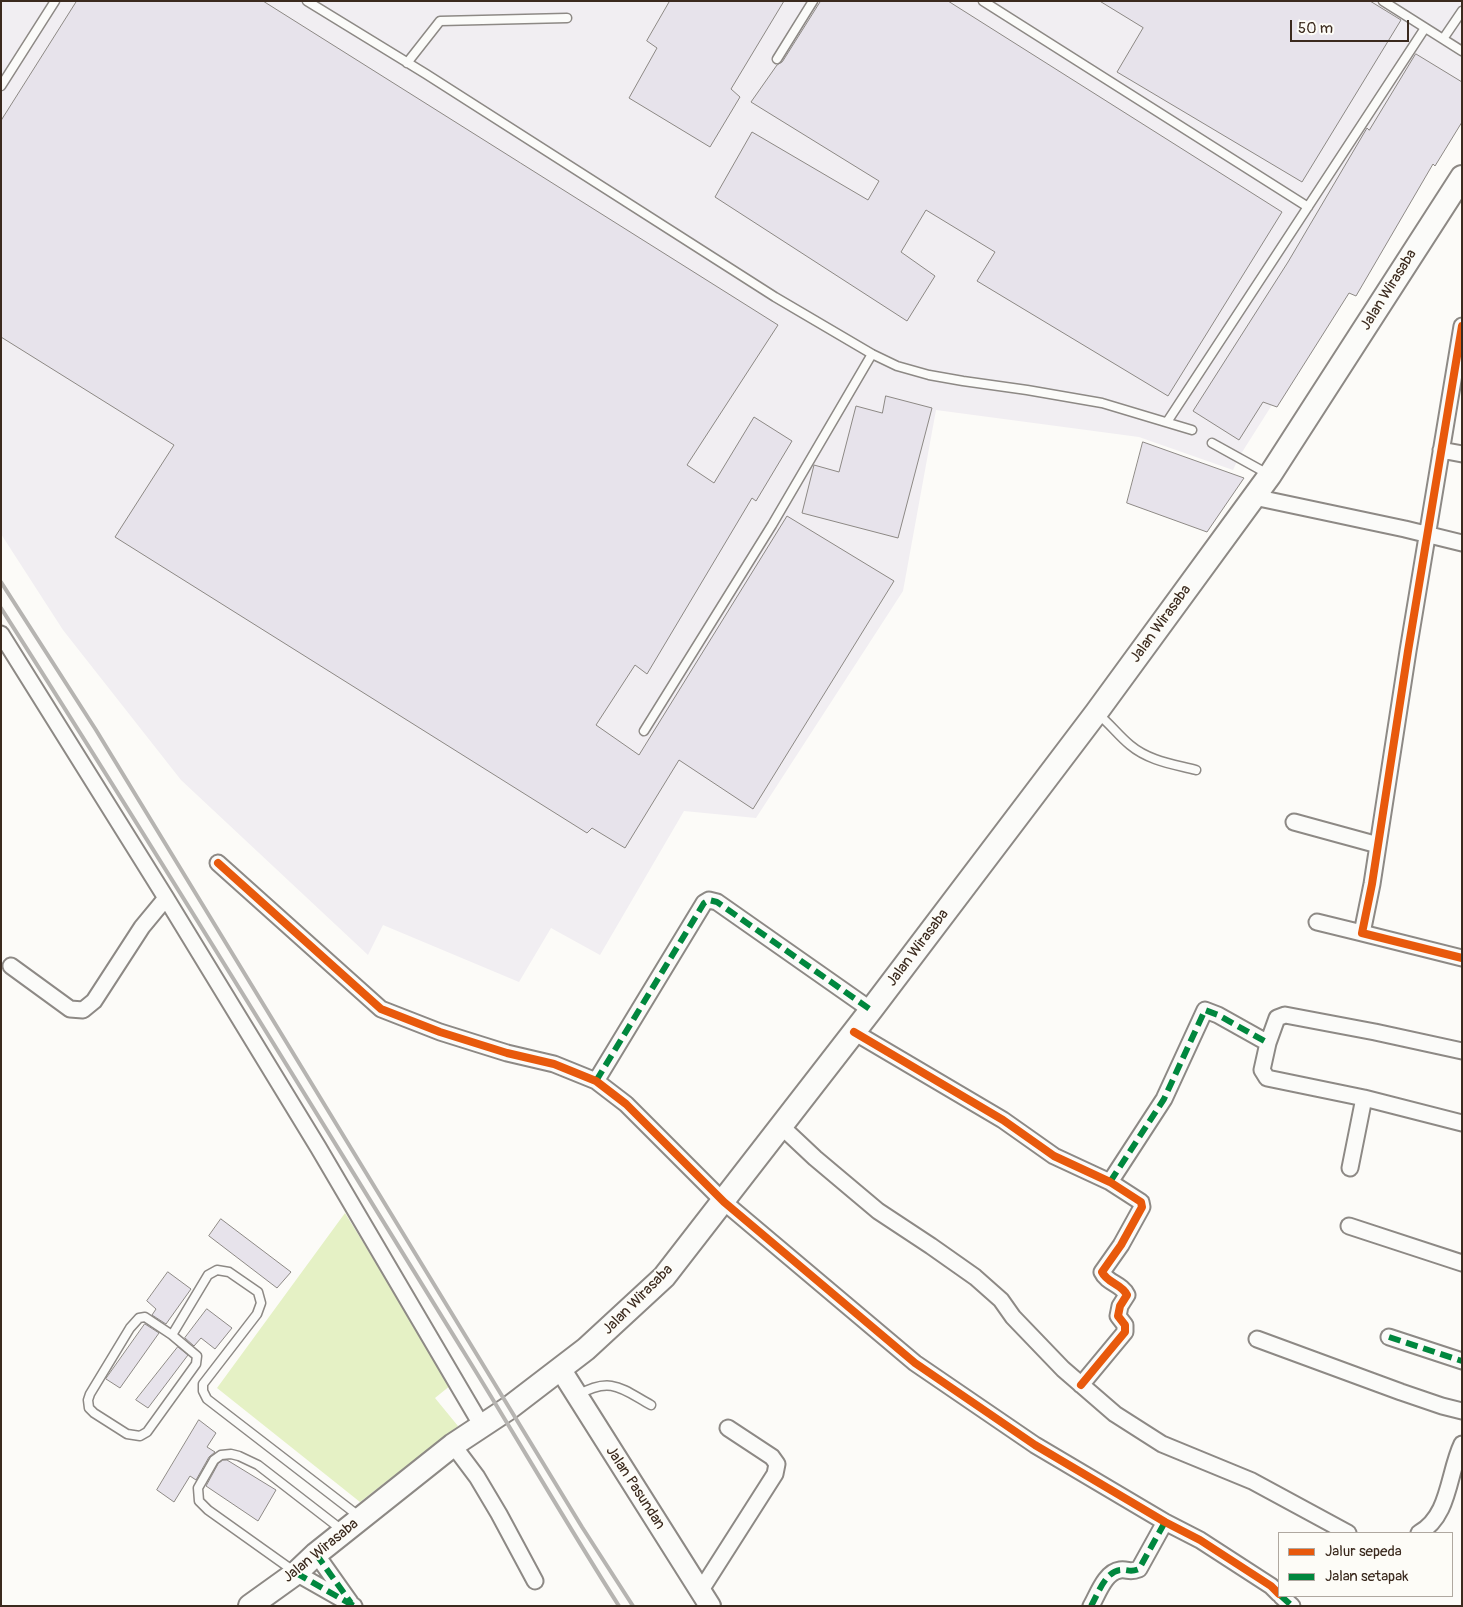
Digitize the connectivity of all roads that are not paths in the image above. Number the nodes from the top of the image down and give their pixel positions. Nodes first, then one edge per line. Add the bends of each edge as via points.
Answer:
1 (54, 1) edge
2 (307, 1) edge
3 (813, 1) edge
4 (983, 1) edge
5 (1383, 1) edge
6 (1462, 11) edge
7 (568, 18) dead end
8 (1425, 28) junction
9 (1443, 39) junction
10 (1462, 50) edge
11 (777, 59) dead end
12 (406, 63) junction
13 (1, 86) edge
14 (1462, 176) edge
15 (1308, 206) junction
16 (1462, 326) edge
17 (872, 354) junction
18 (1458, 384) edge
19 (1167, 422) junction
20 (1192, 430) dead end
21 (1212, 443) dead end
22 (1441, 450) junction
23 (1462, 454) edge
24 (1270, 475) junction
25 (1254, 497) junction
26 (1427, 535) junction
27 (1462, 543) edge
28 (1, 634) edge
29 (1096, 713) junction
30 (644, 731) dead end
31 (1196, 770) dead end
32 (1294, 822) dead end
33 (1378, 845) junction
34 (218, 863) dead end
35 (166, 898) junction
36 (1317, 922) dead end
37 (1362, 933) junction
38 (1462, 958) edge
39 (11, 966) dead end
40 (871, 1010) junction
41 (854, 1032) junction
42 (1268, 1043) junction
43 (1462, 1051) edge
44 (596, 1081) junction
45 (1364, 1098) junction
46 (1462, 1123) edge
47 (782, 1127) junction
48 (1350, 1168) dead end
49 (1110, 1182) junction
50 (724, 1202) junction
51 (1349, 1226) dead end
52 (1462, 1263) edge
53 (172, 1334) junction
54 (1389, 1337) dead end
55 (1256, 1339) dead end
56 (1462, 1361) edge
57 (560, 1370) junction
58 (1081, 1385) junction
59 (576, 1396) junction
60 (651, 1405) dead end
61 (1462, 1411) edge
62 (482, 1426) junction
63 (728, 1428) dead end
64 (1462, 1444) edge
65 (453, 1445) junction
66 (362, 1519) junction
67 (1165, 1522) junction
68 (344, 1532) junction
69 (1346, 1532) edge
70 (1421, 1532) edge
71 (316, 1554) junction
72 (296, 1573) junction
73 (535, 1581) dead end
74 (1278, 1593) edge
75 (1282, 1597) edge
76 (706, 1598) edge
77 (354, 1605) edge
78 (250, 1606) edge
79 (1091, 1606) edge
80 (1292, 1606) edge

1 - 13 lane
2 - 12 lane
3 - 11 lane
4 - 15 lane
5 - 8 lane
6 - 9 lane
7 - 12 lane via 440,21
8 - 9 lane
8 - 15 lane
9 - 10 lane
12 - 17 lane via 775,297
14 - 24 main road, Jalan Wirasaba
15 - 19 lane
16 - 18 street
17 - 19 lane via 897,366 929,375 1102,402
17 - 30 lane via 772,526
18 - 22 street
19 - 20 lane
21 - 24 lane
22 - 23 street
22 - 26 street
24 - 25 main road, Jalan Wirasaba
25 - 26 street
25 - 29 main road, Jalan Wirasaba
26 - 27 street
26 - 33 street
28 - 35 street
29 - 31 lane via 1144,755
29 - 40 main road, Jalan Wirasaba
32 - 33 street
33 - 37 street
34 - 44 street via 381,1009 440,1032 554,1064
35 - 39 street via 125,951 94,1001 83,1010 70,1009
35 - 62 street via 318,1147
36 - 37 street
37 - 38 street
40 - 41 main road, Jalan Wirasaba
40 - 44 street via 717,902 709,900 704,903
41 - 47 main road, Jalan Wirasaba
41 - 49 street via 1003,1120 1054,1156
42 - 43 street via 1277,1018 1284,1015
42 - 45 street via 1262,1070 1268,1078
42 - 49 street via 1205,1010 1164,1098
44 - 50 street via 626,1104
45 - 46 street
45 - 48 street
47 - 50 main road, Jalan Wirasaba
47 - 58 street via 878,1211 975,1277
49 - 58 street via 1143,1205 1102,1272 1127,1295 1118,1316 1125,1325 1125,1332
50 - 57 main road, Jalan Wirasaba via 664,1277
50 - 67 street via 915,1363 1035,1445
51 - 52 street
53 - 53 lane via 197,1356 196,1364 147,1432 140,1436 127,1434 89,1408 90,1394 139,1318 145,1317
53 - 66 lane via 208,1275 217,1270 228,1272 258,1292 257,1314 203,1384 202,1391 207,1399
54 - 56 street
55 - 61 street
57 - 59 street, Jalan Pasundan
57 - 62 main road, Jalan Wirasaba
58 - 69 street via 1115,1414 1162,1444 1252,1481
59 - 60 lane via 589,1388 615,1385
59 - 76 street, Jalan Pasundan
62 - 65 main road, Jalan Wirasaba
63 - 76 street via 778,1464
64 - 70 street via 1438,1516
65 - 66 main road, Jalan Wirasaba
65 - 73 street via 500,1514
66 - 68 main road, Jalan Wirasaba
67 - 74 street via 1200,1540
67 - 79 street via 1139,1569 1113,1571
68 - 71 main road, Jalan Wirasaba
68 - 72 lane via 258,1465 231,1454 214,1460 198,1488 199,1501
71 - 72 main road, Jalan Wirasaba
71 - 77 street
72 - 77 street
72 - 78 main road, Jalan Wirasaba
75 - 80 street

